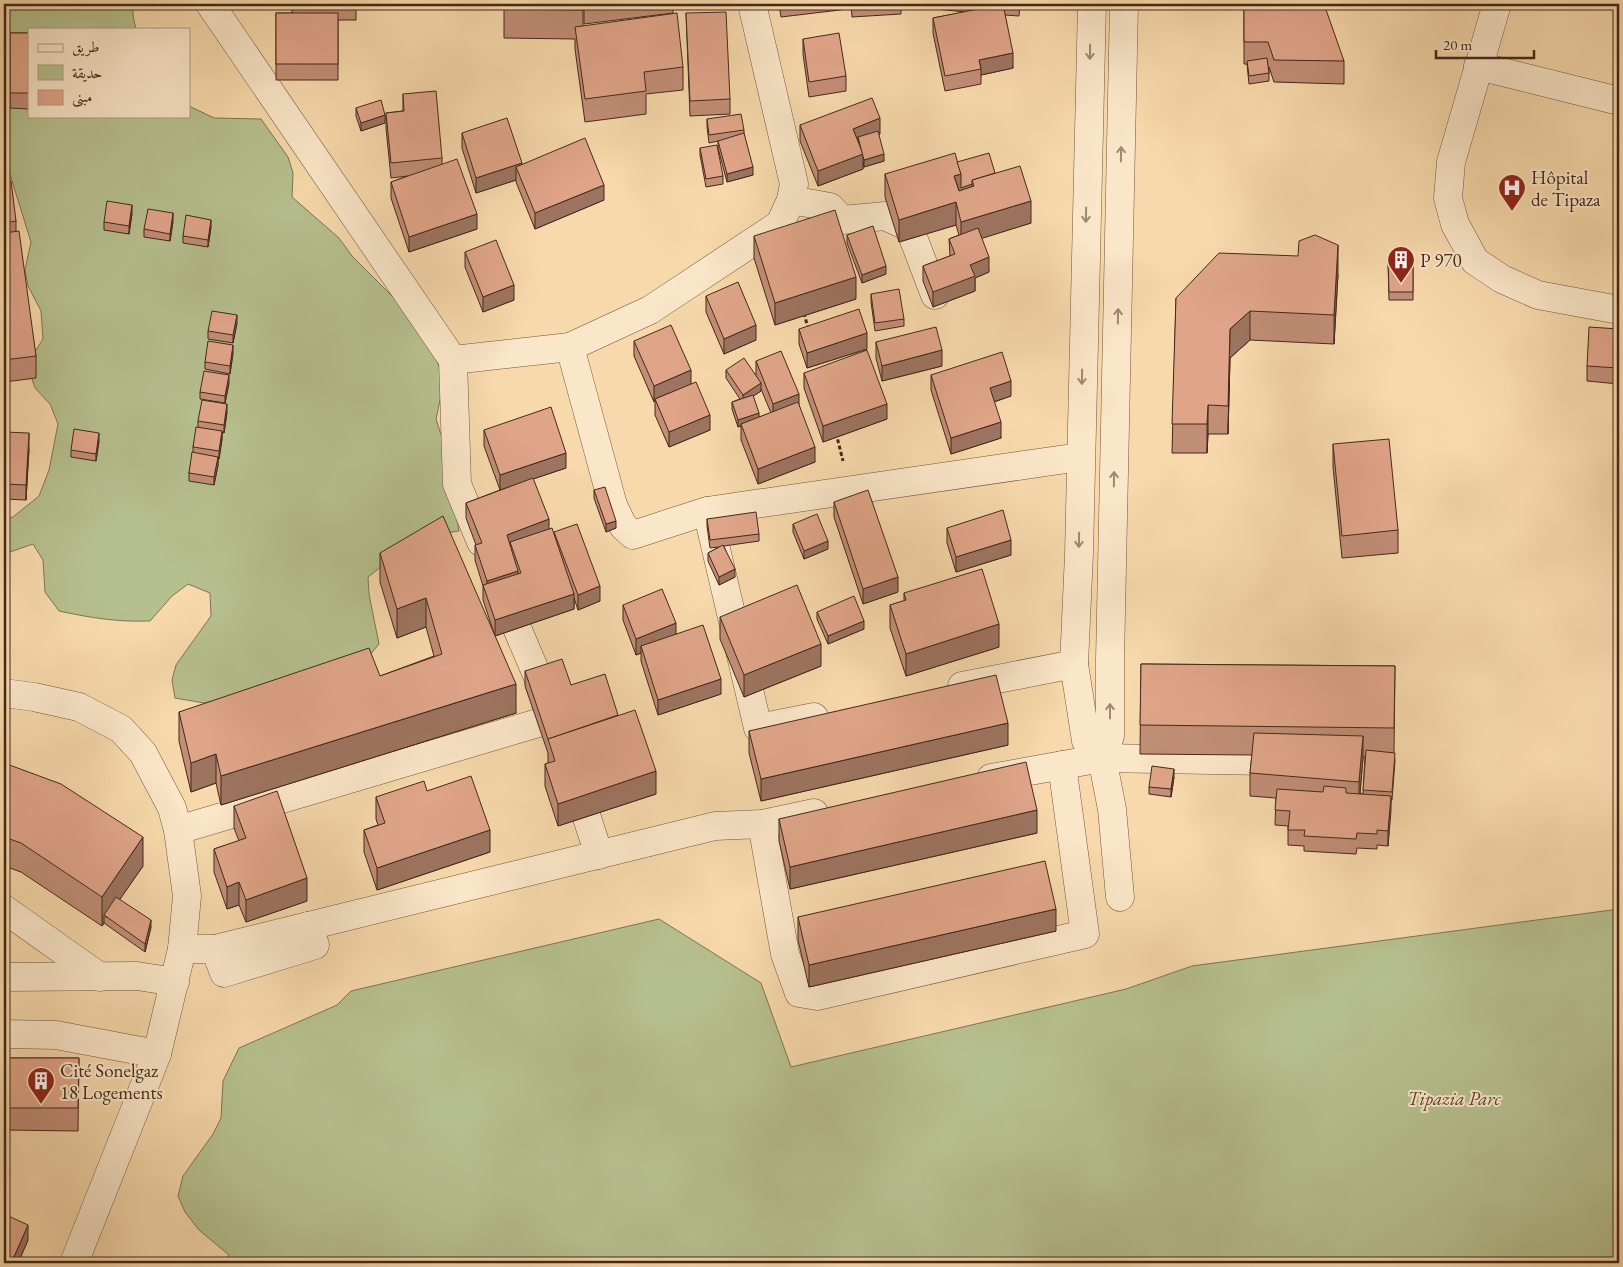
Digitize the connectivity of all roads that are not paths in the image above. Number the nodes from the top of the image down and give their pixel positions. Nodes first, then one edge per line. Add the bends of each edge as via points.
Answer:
1 (210, 4) edge
2 (752, 4) edge
3 (1092, 4) edge
4 (1124, 4) edge
5 (1497, 4) edge
6 (1478, 66) junction
7 (1619, 101) edge
8 (791, 200) junction
9 (935, 295) edge
10 (1619, 310) edge
11 (570, 347) junction
12 (452, 360) junction
13 (1080, 457) junction
14 (706, 510) junction
15 (1074, 664) junction
16 (940, 691) edge
17 (4, 693) edge
18 (834, 713) edge
19 (555, 718) junction
20 (1102, 758) junction
21 (1266, 761) edge
22 (1062, 765) junction
23 (967, 783) edge
24 (836, 809) edge
25 (762, 824) junction
26 (178, 830) junction
27 (599, 855) junction
28 (1120, 896) dead end
29 (4, 909) edge
30 (182, 949) junction
31 (4, 976) edge
32 (100, 977) junction
33 (175, 982) junction
34 (4, 1034) edge
35 (157, 1054) junction
36 (74, 1263) edge

1 - 12 street
2 - 8 street via 794,184
3 -> 13 street
20 -> 4 street via 1110,736
5 - 6 street
6 - 7 street
6 - 10 street via 1451,162 1448,198 1455,224 1475,261 1502,279 1538,295
8 - 9 street via 830,207 842,220 885,216 909,227
8 - 11 street via 780,224 650,310
11 - 12 street
11 - 14 street via 613,506 622,526 633,535
12 - 19 street via 456,484
13 - 14 street
13 -> 15 street
14 - 18 street via 758,728
15 - 16 street
15 - 20 street via 1086,741
17 - 26 street via 79,707 121,729 143,753 158,777
19 - 26 street
19 - 27 street
20 - 21 street
20 - 22 street
20 - 28 street via 1112,809
22 - 23 street
22 - 25 street via 1085,934 817,996 799,993 785,954
24 - 25 street
25 - 27 street via 715,826
26 - 30 street via 187,896
27 - 30 street via 215,949
29 - 32 street
30 - 33 street
31 - 32 street
32 - 33 street via 137,976
33 - 35 street
34 - 35 street via 56,1035
35 - 36 street

